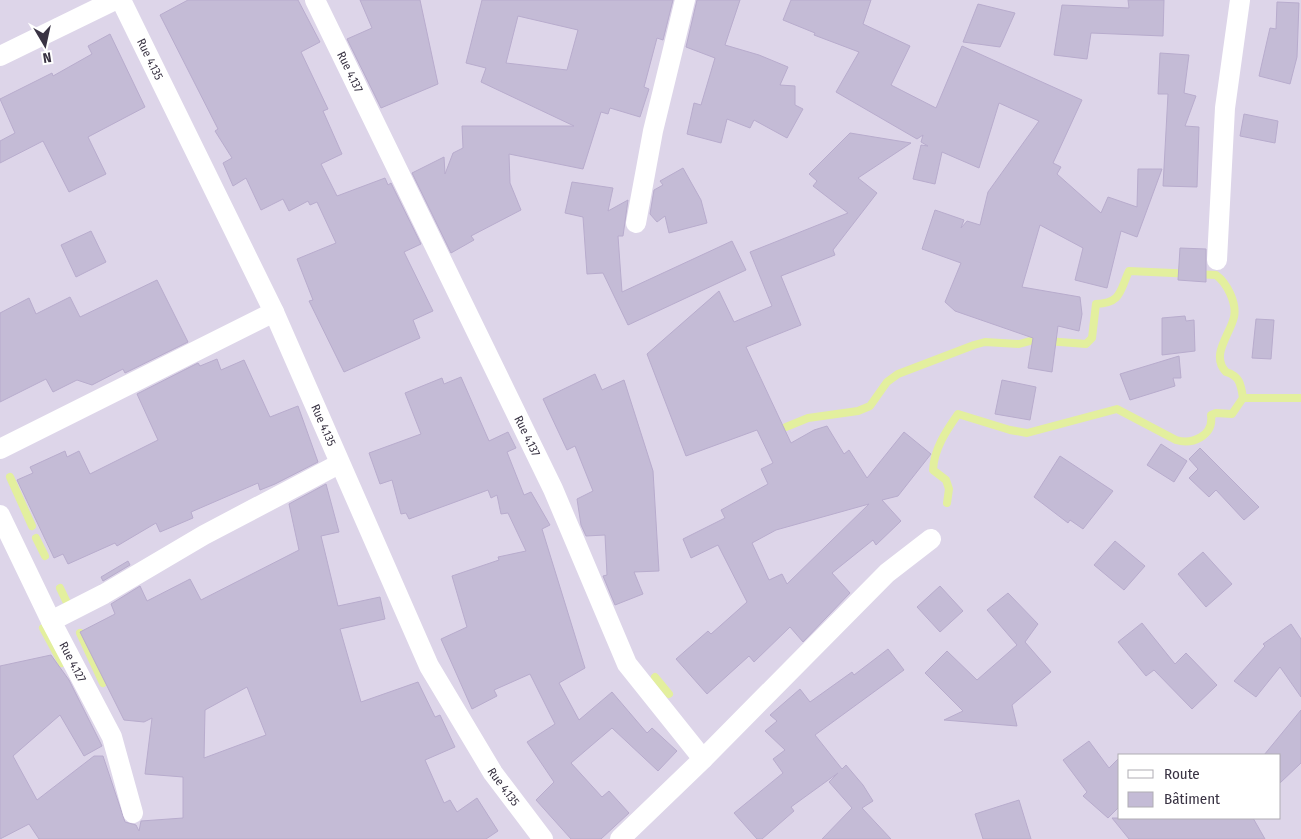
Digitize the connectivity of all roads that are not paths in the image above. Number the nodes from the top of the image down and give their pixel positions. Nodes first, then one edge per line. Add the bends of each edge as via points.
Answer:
1 (115, 0) edge
2 (121, 0) edge
3 (315, 0) edge
4 (686, 0) edge
5 (1240, 0) edge
6 (0, 56) edge
7 (636, 223) dead end
8 (1217, 260) dead end
9 (274, 312) junction
10 (0, 449) edge
11 (339, 464) junction
12 (0, 515) edge
13 (931, 539) dead end
14 (51, 621) junction
15 (703, 760) junction
16 (133, 813) dead end
17 (543, 839) edge
18 (620, 839) edge

1 - 6 street
2 - 9 street, Rue 4.135
3 - 15 street, Rue 4.137 via 553,489 627,664
4 - 7 street via 653,131
5 - 8 street via 1225,108
9 - 10 street
9 - 11 street, Rue 4.135
11 - 14 street
11 - 17 street, Rue 4.135 via 429,666 493,773
12 - 14 street, Rue 4.127
13 - 15 street via 887,573
14 - 16 street, Rue 4.127 via 112,737
15 - 18 street

